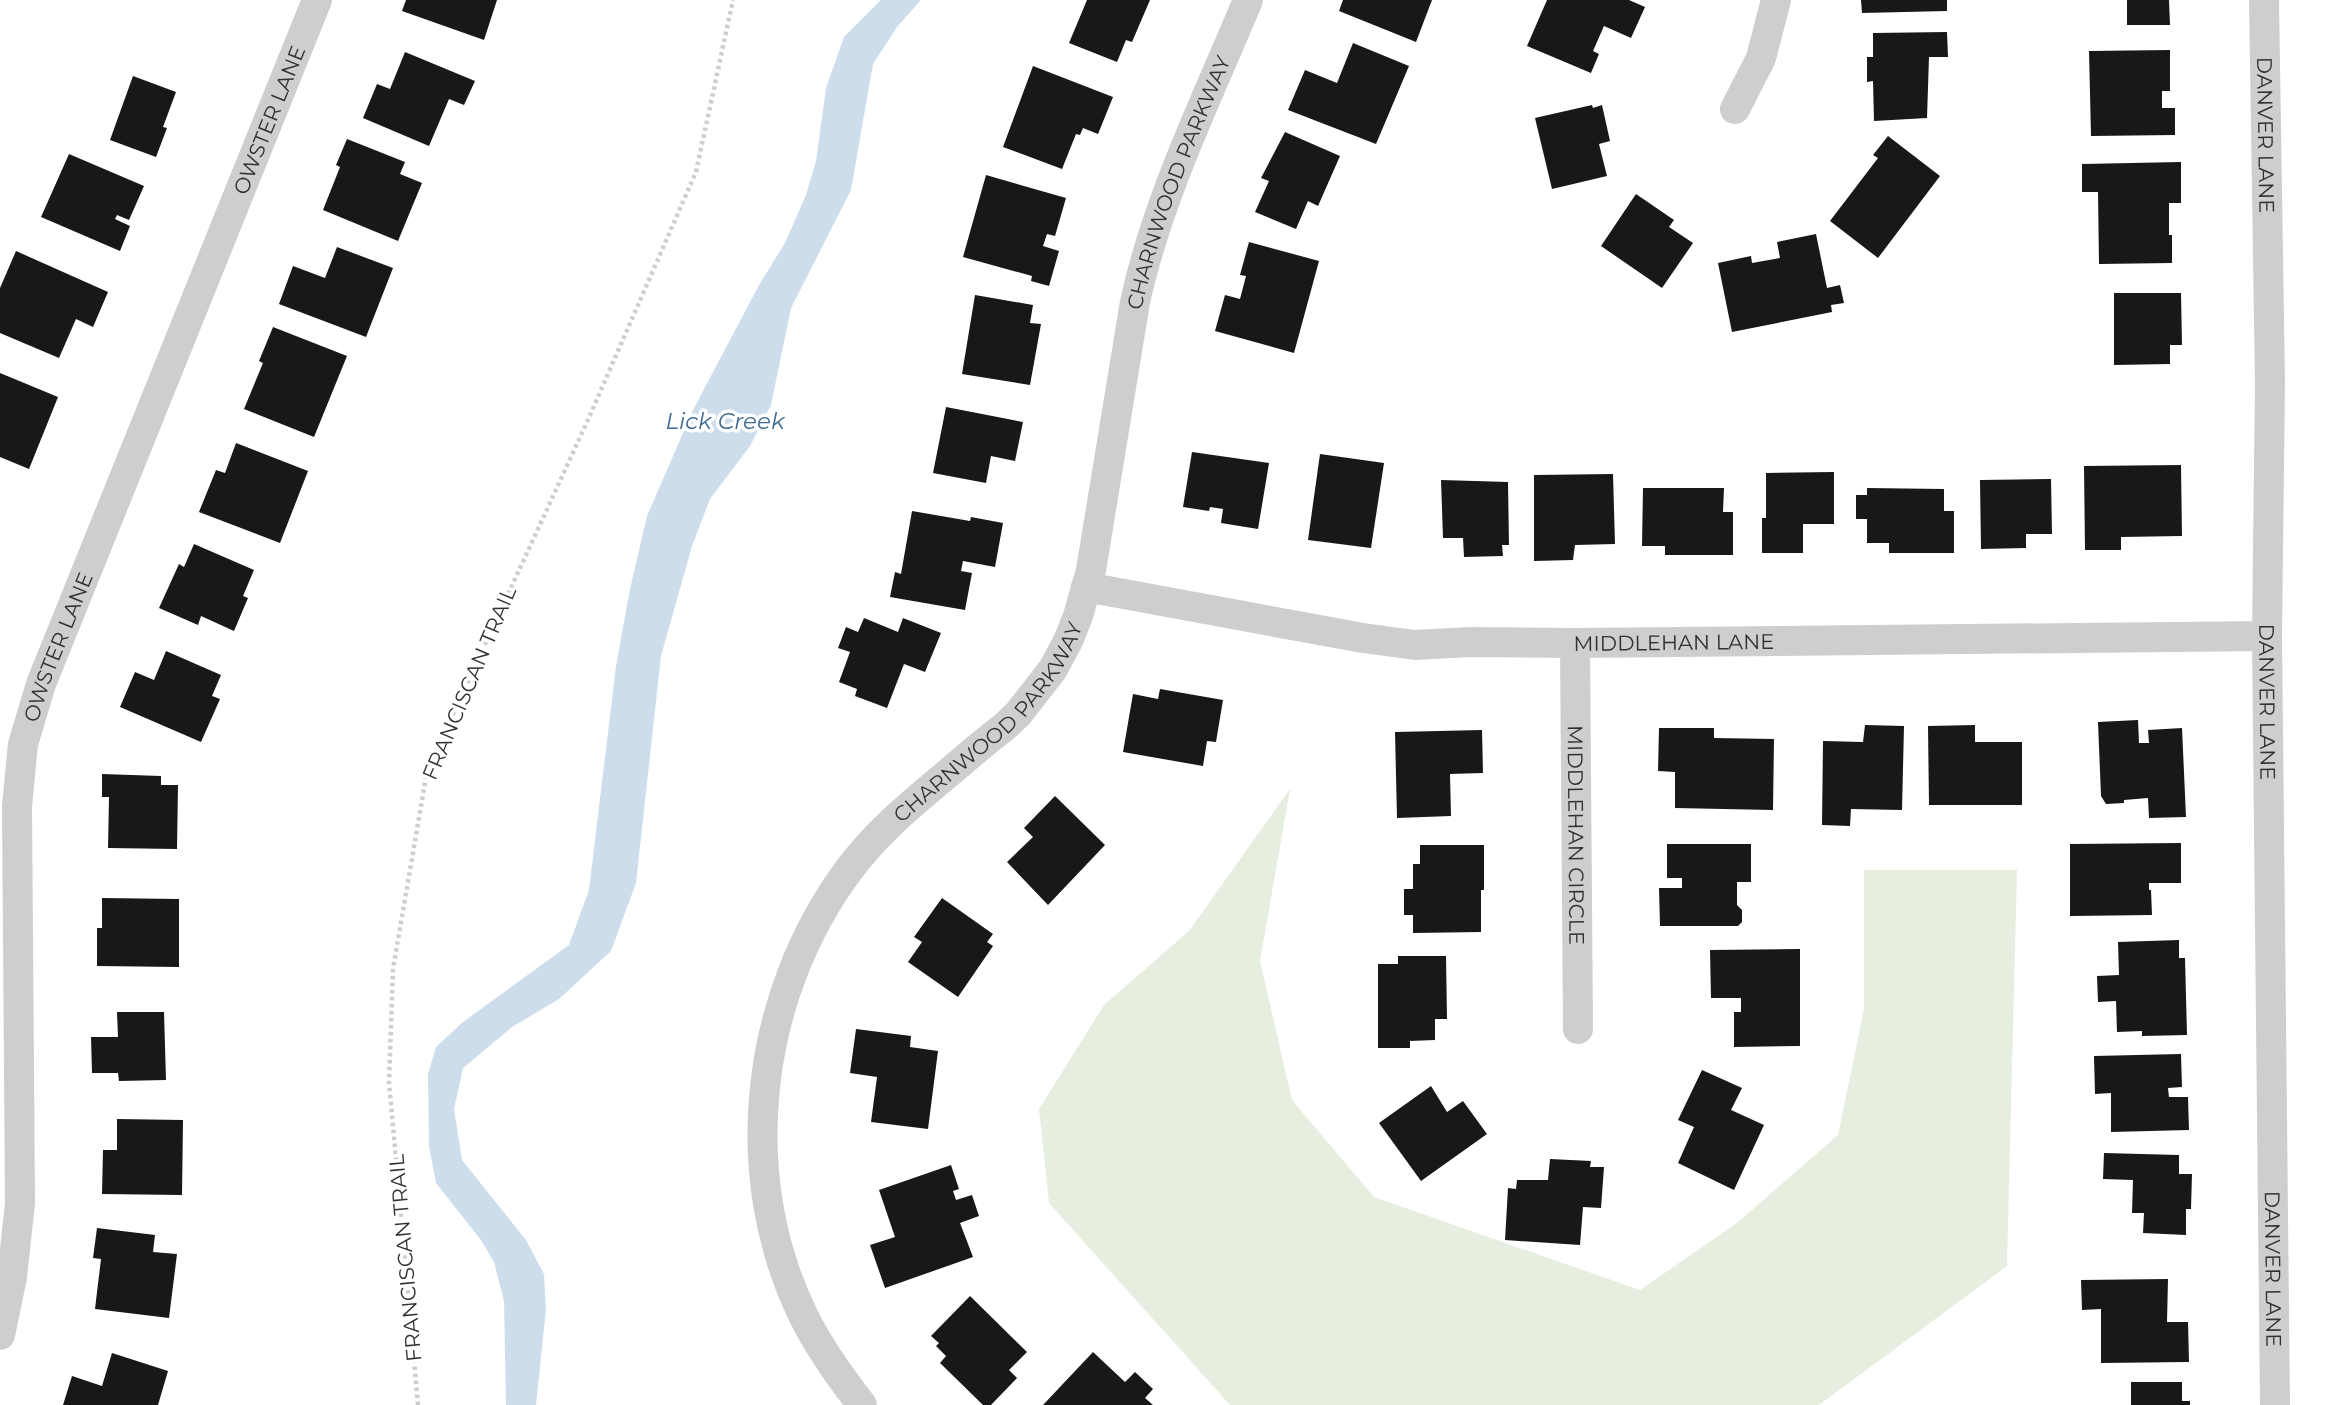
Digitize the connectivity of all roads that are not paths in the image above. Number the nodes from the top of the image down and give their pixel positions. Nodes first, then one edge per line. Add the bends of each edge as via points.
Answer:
1 (317, 0) edge
2 (1248, 0) edge
3 (1776, 0) edge
4 (2264, 0) edge
5 (1735, 109) dead end
6 (1086, 587) junction
7 (2267, 636) junction
8 (1575, 643) junction
9 (1578, 1029) dead end
10 (0, 1335) edge
11 (862, 1405) edge
12 (2275, 1405) edge

1 - 10 street, OWSTER LANE via 41,684 23,744 17,806 20,1203
2 - 6 street, CHARNWOOD PARKWAY via 1145,262
3 - 5 street via 1761,58
4 - 7 street, DANVER LANE via 2270,383
6 - 8 street, MIDDLEHAN LANE via 1415,645
6 - 11 street, CHARNWOOD PARKWAY via 1074,627 1053,669 1018,714 906,806 850,869 802,947 778,1016 763,1109 765,1177 774,1228 805,1319
7 - 8 street, MIDDLEHAN LANE
7 - 12 street, DANVER LANE
8 - 9 street, MIDDLEHAN CIRCLE

